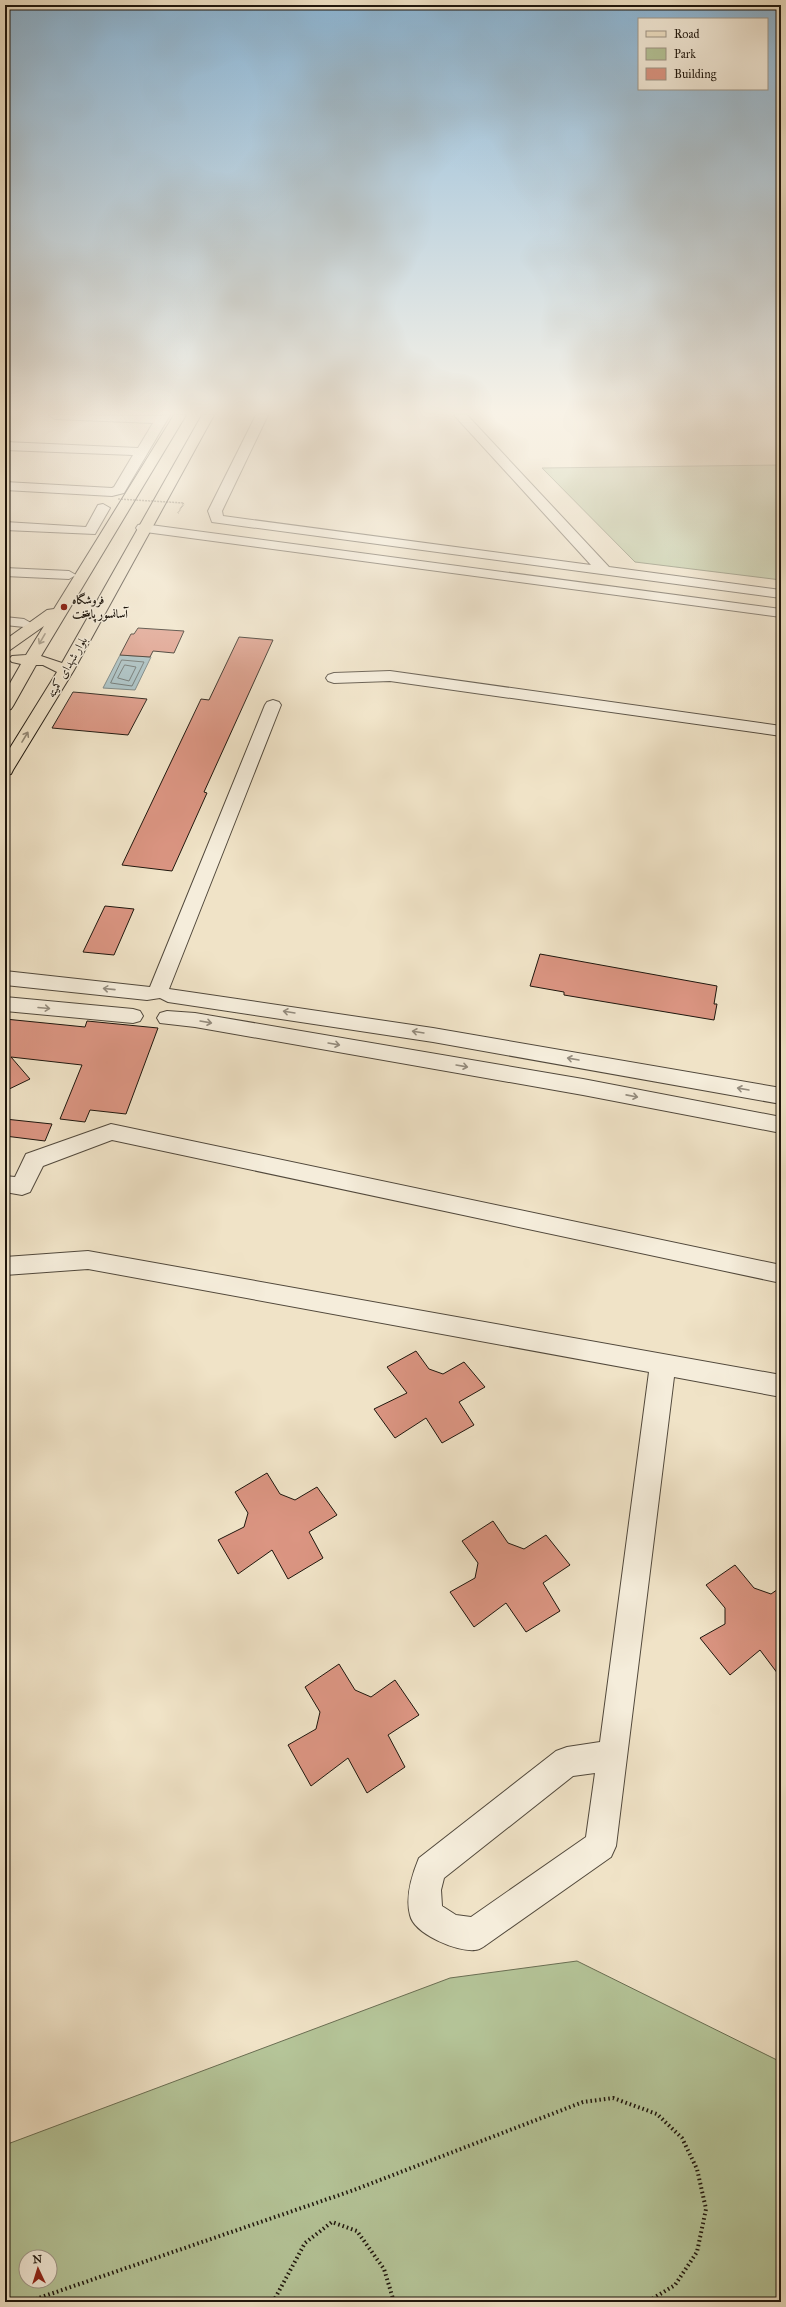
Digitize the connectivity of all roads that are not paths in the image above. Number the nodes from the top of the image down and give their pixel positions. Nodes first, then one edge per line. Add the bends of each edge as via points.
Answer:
1 (95, 523) edge
2 (115, 523) edge
3 (146, 523) edge
4 (245, 523) edge
5 (559, 523) edge
6 (5, 526) edge
7 (143, 528) junction
8 (5, 572) edge
9 (605, 572) junction
10 (69, 575) dead end
11 (781, 594) edge
12 (61, 606) junction
13 (781, 613) edge
14 (5, 621) edge
15 (24, 623) dead end
16 (5, 647) edge
17 (17, 659) edge
18 (66, 670) junction
19 (11, 676) edge
20 (334, 678) dead end
21 (273, 705) dead end
22 (5, 706) edge
23 (781, 730) edge
24 (5, 770) edge
25 (5, 978) edge
26 (158, 993) junction
27 (5, 1004) edge
28 (133, 1016) junction
29 (167, 1018) junction
30 (607, 1065) junction
31 (599, 1090) junction
32 (781, 1096) edge
33 (781, 1125) edge
34 (5, 1184) edge
35 (5, 1266) edge
36 (781, 1274) edge
37 (663, 1364) junction
38 (781, 1386) edge
39 (613, 1755) junction

1 - 6 street via 90,531
2 - 12 main road
3 - 7 main road, بلوار شهدای کمیته
4 - 9 street
5 - 9 street
7 - 13 street
7 - 18 main road, بلوار شهدای کمیته
8 - 10 street
9 - 11 street
12 - 16 main road
12 -> 17 main road
14 - 15 street
17 - 18 main road via 46,661
17 - 19 main road
18 - 19 main road via 41,676
24 -> 18 main road, بلوار شهدای کمیته
19 - 22 main road
20 - 23 street via 390,676
21 - 26 street
26 -> 25 street
26 - 28 street via 132,1003 130,1007
26 - 29 street via 173,999 175,1008
30 -> 26 street via 433,1035
27 -> 28 street
28 - 29 street via 138,1020 152,1022
29 -> 31 street via 195,1020
30 - 31 street
32 -> 30 street
31 -> 33 street
34 - 36 street via 22,1186 34,1160 111,1132
35 - 37 street via 88,1260
37 - 38 street
37 - 39 street
39 - 39 street via 600,1846 475,1934 452,1930 426,1915 425,1890 430,1869 567,1762

